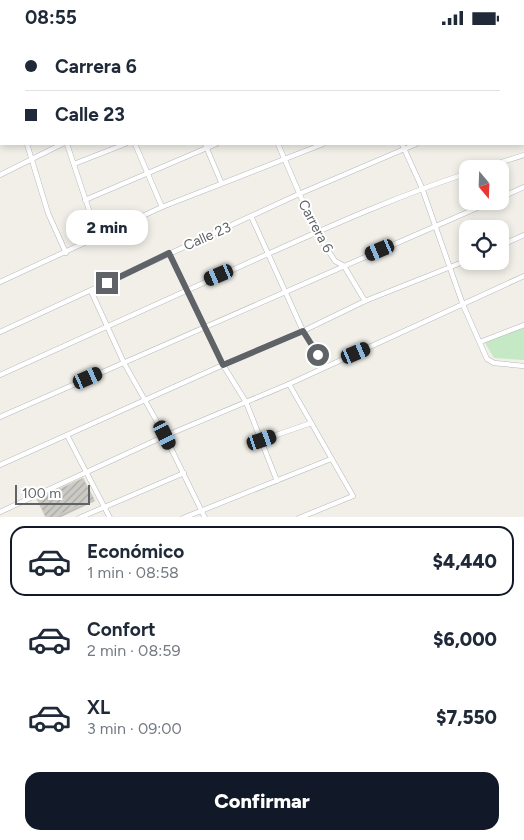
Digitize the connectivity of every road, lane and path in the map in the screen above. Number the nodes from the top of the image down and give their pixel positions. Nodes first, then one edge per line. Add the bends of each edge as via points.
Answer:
1 (27, 145) edge
2 (60, 145) edge
3 (67, 145) edge
4 (122, 145) edge
5 (135, 145) edge
6 (278, 145) edge
7 (320, 145) edge
8 (206, 146) edge
9 (403, 146) edge
10 (524, 155) edge
11 (285, 158) junction
12 (31, 159) junction
13 (508, 160) edge
14 (74, 164) junction
15 (148, 173) junction
16 (0, 175) edge
17 (459, 176) edge
18 (221, 182) junction
19 (422, 187) junction
20 (524, 187) edge
21 (299, 194) junction
22 (509, 194) edge
23 (85, 200) junction
24 (162, 207) junction
25 (473, 210) edge
26 (251, 216) junction
27 (435, 227) junction
28 (316, 232) junction
29 (524, 235) edge
30 (98, 237) junction
31 (509, 242) edge
32 (66, 253) junction
33 (169, 253) junction
34 (268, 254) junction
35 (459, 263) edge
36 (344, 266) junction
37 (449, 267) junction
38 (524, 276) edge
39 (0, 282) edge
40 (186, 289) junction
41 (91, 291) junction
42 (285, 291) junction
43 (365, 301) junction
44 (463, 305) junction
45 (524, 325) edge
46 (106, 327) junction
47 (204, 327) junction
48 (303, 331) junction
49 (0, 332) edge
50 (480, 342) junction
51 (124, 363) junction
52 (223, 365) junction
53 (325, 366) junction
54 (524, 366) edge
55 (0, 375) edge
56 (289, 384) junction
57 (143, 400) junction
58 (246, 402) junction
59 (0, 417) edge
60 (311, 423) junction
61 (68, 435) junction
62 (165, 435) junction
63 (262, 440) junction
64 (331, 459) junction
65 (0, 465) edge
66 (88, 472) junction
67 (184, 473) junction
68 (277, 481) junction
69 (105, 507) junction
70 (201, 510) junction
71 (0, 512) edge
72 (79, 517) edge
73 (110, 517) edge
74 (183, 517) edge
75 (205, 517) edge
76 (299, 517) edge

1 - 12 street
2 - 12 street
3 - 14 street
4 - 14 street
5 - 15 street
6 - 11 street, Carrera 6
7 - 11 street
8 - 15 street
8 - 18 street
9 - 19 street
9 - 21 street, Calle 23
10 - 13 street
11 - 18 street
11 - 21 street, Carrera 6
12 - 16 street
12 - 32 street via 48,213
14 - 23 street
15 - 23 street
15 - 24 street
17 - 19 street
18 - 24 street
19 - 27 street
19 - 28 street
20 - 22 street
21 - 26 street, Calle 23
21 - 28 street, Carrera 6
23 - 30 street
24 - 30 street
25 - 27 street
26 - 33 street, Calle 23
26 - 34 street
27 - 36 street
27 - 37 street
28 - 34 street
28 - 36 street, Carrera 6 via 335,261
29 - 31 street
30 - 32 street
32 - 39 street
33 - 40 street
33 - 41 street, Calle 23
34 - 40 street
34 - 42 street
35 - 37 street
36 - 42 street
36 - 43 street, Carrera 6
37 - 43 street
37 - 44 street
38 - 44 street
40 - 46 street
40 - 47 street
41 - 46 street
41 - 49 street, Calle 23
42 - 47 street
42 - 48 street
43 - 48 street
44 - 50 street
44 - 53 street
45 - 50 street
46 - 51 street
46 - 55 street
47 - 51 street
47 - 52 street
48 - 52 street
48 - 53 street
50 - 54 street via 490,362
51 - 57 street
51 - 59 street
52 - 57 street
52 - 58 street
53 - 56 street
56 - 58 street
56 - 60 street
57 - 61 street
57 - 62 street
58 - 62 street
58 - 63 street
60 - 63 street
60 - 64 street
61 - 65 street
61 - 66 street
62 - 66 street
62 - 67 street
63 - 68 street
64 - 68 street
64 - 76 street via 353,496
66 - 69 street
66 - 71 street
67 - 69 street
67 - 70 street
68 - 70 street
69 - 72 street
69 - 73 street
70 - 74 street
70 - 75 street

